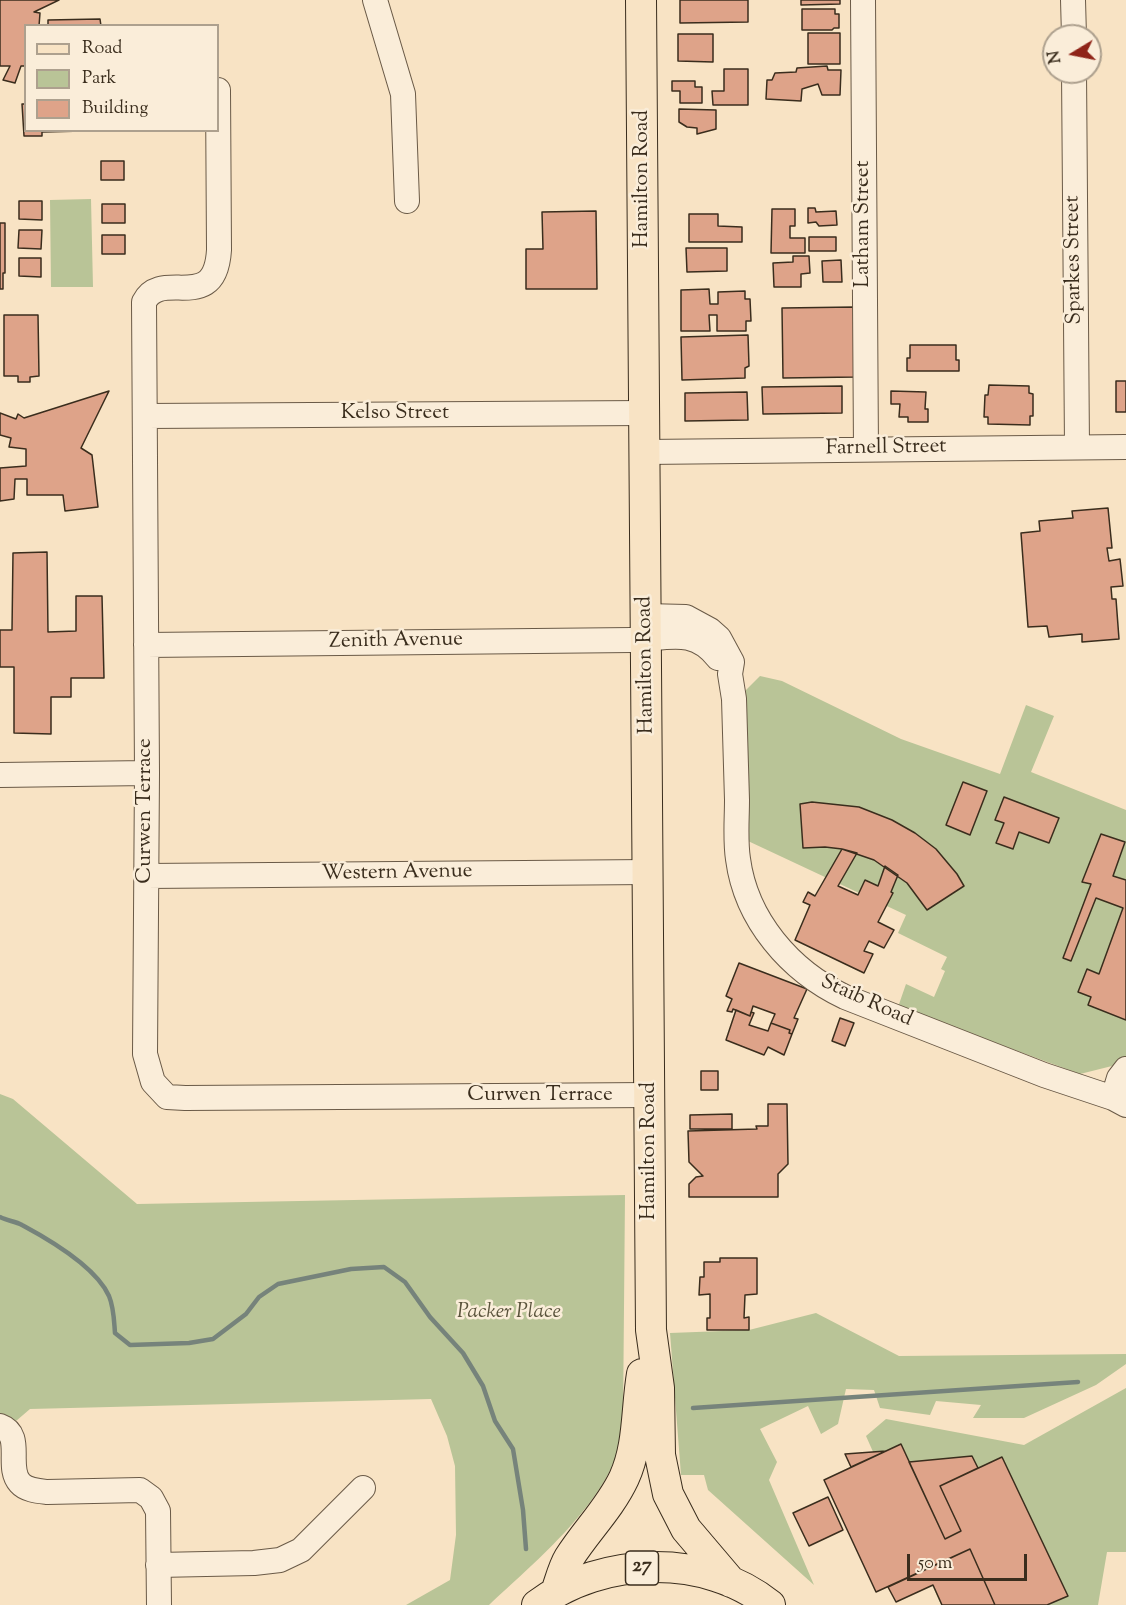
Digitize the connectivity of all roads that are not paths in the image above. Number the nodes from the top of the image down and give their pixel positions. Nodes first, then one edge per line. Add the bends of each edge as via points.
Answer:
1 (375, 0) edge
2 (641, 0) edge
3 (863, 0) edge
4 (1073, 0) edge
5 (1074, 24) edge
6 (1074, 84) edge
7 (218, 132) edge
8 (407, 201) dead end
9 (645, 413) junction
10 (146, 416) junction
11 (1077, 447) junction
12 (1126, 447) edge
13 (866, 449) junction
14 (645, 452) junction
15 (646, 628) junction
16 (146, 645) junction
17 (147, 772) junction
18 (0, 775) edge
19 (649, 872) junction
20 (146, 876) junction
21 (1126, 1069) edge
22 (650, 1095) junction
23 (1119, 1102) edge
24 (651, 1330) junction
25 (0, 1426) edge
26 (363, 1488) dead end
27 (158, 1565) junction
28 (731, 1582) junction
29 (547, 1599) edge
30 (159, 1605) edge
31 (770, 1605) edge

1 - 8 street via 403,94
2 - 9 main road, Hamilton Road
3 - 13 street, Latham Street
4 - 5 street
6 - 11 street, Sparkes Street
7 - 10 street, Curwen Terrace via 217,270 199,286 157,289 148,296 144,310
9 - 10 street, Kelso Street
9 - 14 main road, Hamilton Road
10 - 16 street, Curwen Terrace
11 - 12 street, Farnell Street
11 - 13 street, Farnell Street
13 - 14 street, Farnell Street
14 - 15 main road, Hamilton Road
15 - 16 street, Zenith Avenue
15 - 19 main road, Hamilton Road
15 - 23 street, Staib Road via 686,617 719,638 732,662 736,843 741,876 761,924 782,952 822,985 845,996
16 - 17 street, Curwen Terrace
17 - 18 street
17 - 20 street, Curwen Terrace
19 - 20 street, Western Avenue
19 - 22 main road, Hamilton Road
20 - 22 street, Curwen Terrace via 145,1054 153,1082 167,1097
21 - 23 street via 1119,1078
22 - 24 main road, Hamilton Road
24 - 28 main road, Hamilton Road via 659,1388 660,1455 668,1494 686,1529
24 - 29 main road, Hamilton Road via 632,1457 610,1503 568,1560
25 - 27 street via 14,1440 15,1472 20,1482 32,1490 140,1490 152,1498 158,1511
26 - 27 street via 301,1550 280,1560
27 - 30 street
28 - 29 main road, 27 via 687,1570 644,1568 595,1576
28 - 31 main road, 27

